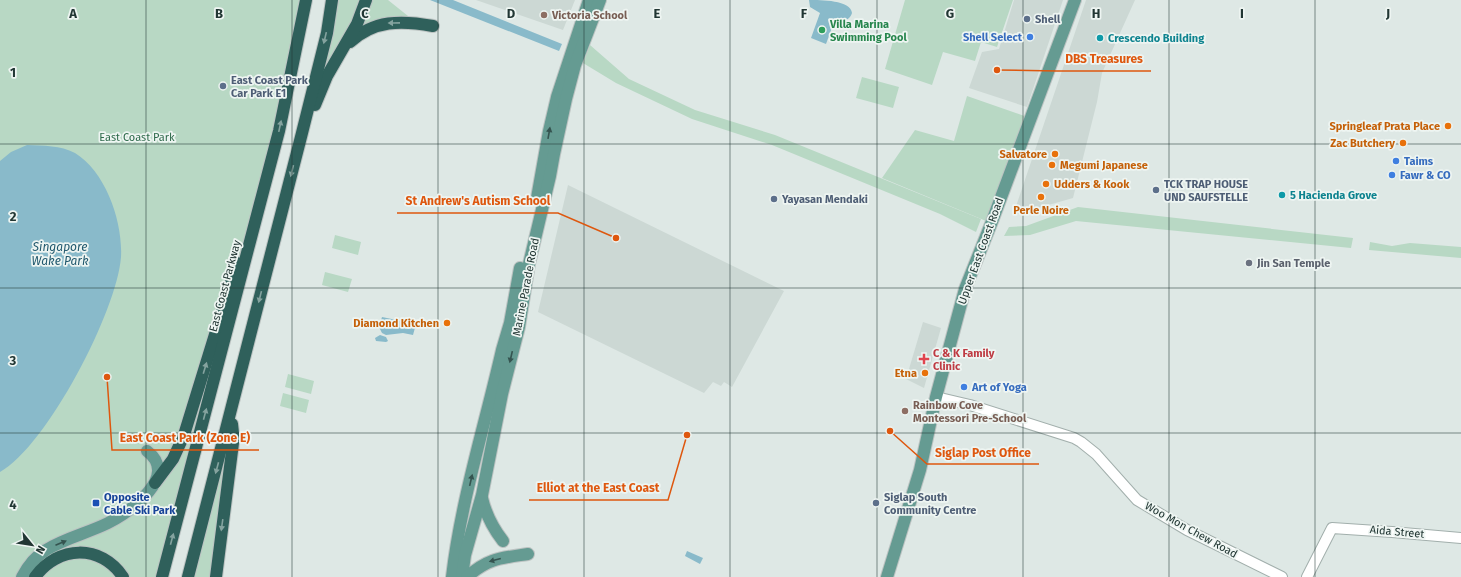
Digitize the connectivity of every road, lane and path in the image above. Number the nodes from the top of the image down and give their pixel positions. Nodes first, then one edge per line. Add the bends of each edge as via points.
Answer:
1 (306, 0) edge
2 (332, 0) edge
3 (366, 0) edge
4 (589, 0) edge
5 (600, 0) edge
6 (1075, 0) edge
7 (1081, 0) edge
8 (432, 26) dead end
9 (344, 47) junction
10 (302, 133) junction
11 (267, 177) junction
12 (939, 398) junction
13 (230, 417) junction
14 (147, 451) dead end
15 (155, 484) junction
16 (482, 494) junction
17 (1461, 538) edge
18 (502, 541) dead end
19 (528, 554) dead end
20 (22, 577) edge
21 (35, 577) edge
22 (123, 577) edge
23 (162, 577) edge
24 (188, 577) edge
25 (216, 577) edge
26 (452, 577) edge
27 (462, 577) edge
28 (467, 577) edge
29 (886, 577) edge
30 (893, 577) edge
31 (1282, 577) edge
32 (1307, 577) edge

11 -> 1 highway, East Coast Parkway
2 -> 10 highway via 327,33
3 - 9 highway via 357,24
26 -> 4 main road, Marine Parade Road via 464,511 536,205 552,116
5 -> 16 main road, Marine Parade Road via 575,65 566,99
6 - 12 main road, Upper East Coast Road via 965,289
7 - 12 main road, Upper East Coast Road via 971,291
8 -> 9 highway via 388,22 365,31
9 - 10 highway via 327,76
10 -> 13 highway
15 -> 11 highway via 173,459 184,435 242,244
23 -> 11 highway, East Coast Parkway
12 - 29 main road, Upper East Coast Road via 920,470
12 - 30 main road, Upper East Coast Road via 922,486
12 - 31 street, Woo Mon Chew Road via 970,405 1074,438 1096,454 1137,500 1188,530
13 -> 24 highway
13 -> 25 highway via 233,443
14 - 15 main road via 158,466
20 -> 15 main road via 45,550 114,519 134,505
16 - 18 main road via 486,513
16 - 27 main road, Marine Parade Road via 465,555
17 - 32 street, Aida Street via 1332,528
19 -> 28 main road via 495,559 477,568
21 - 22 highway via 51,561 65,554 79,552 92,554 107,561

